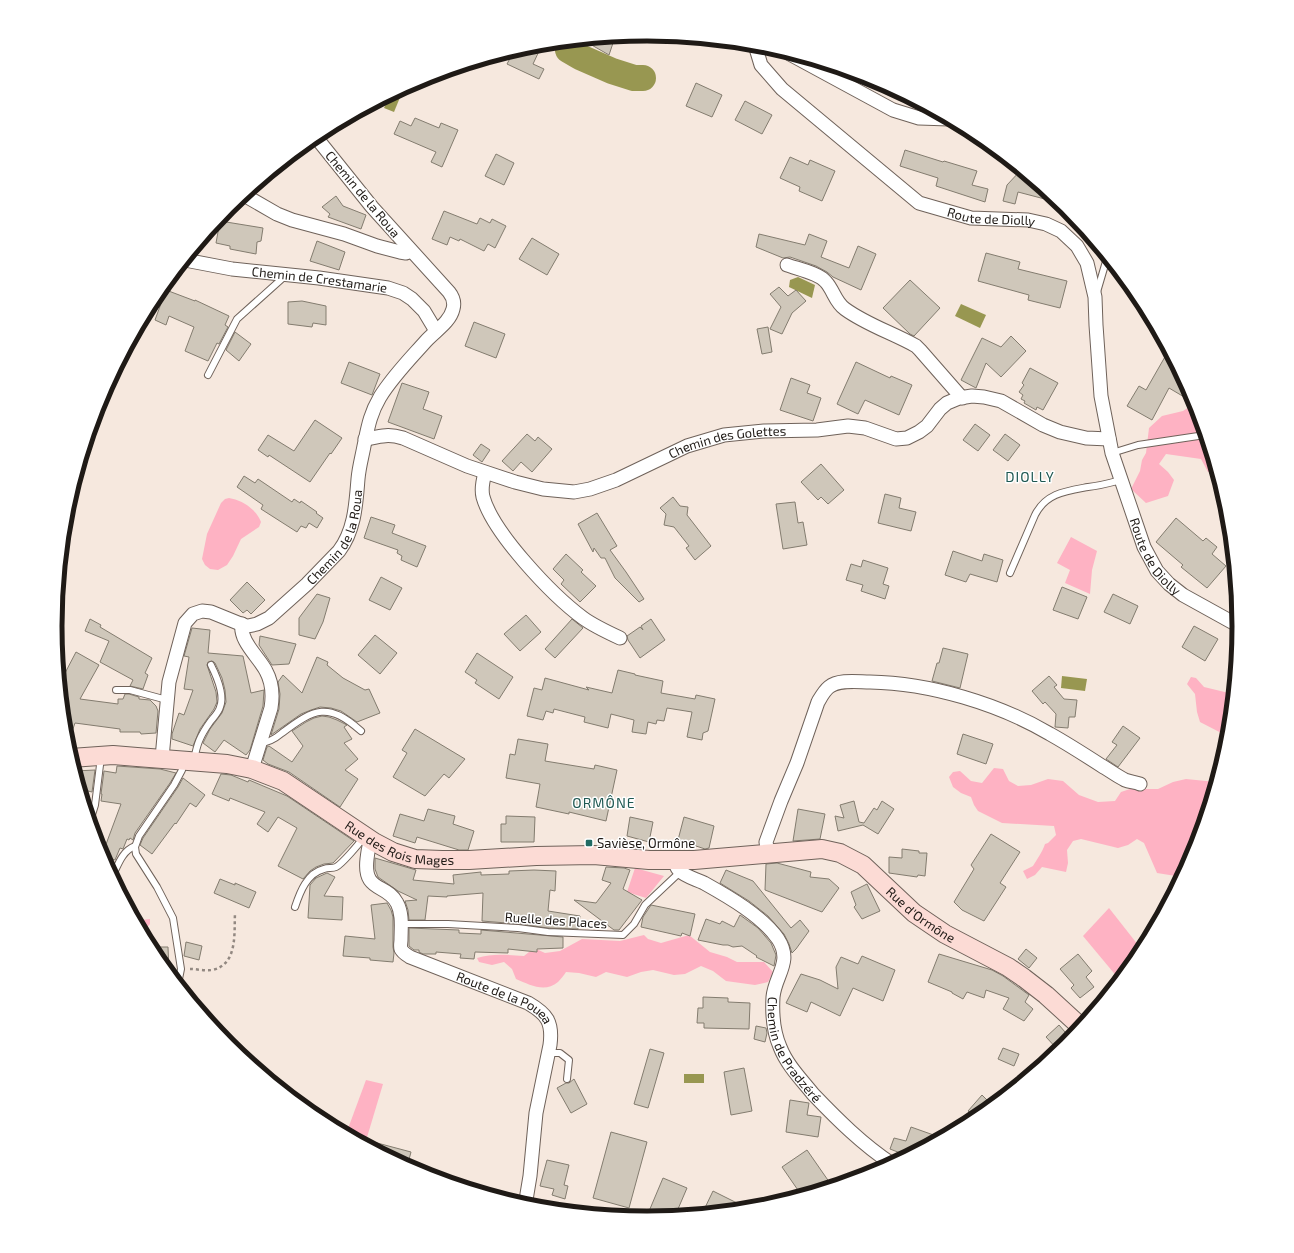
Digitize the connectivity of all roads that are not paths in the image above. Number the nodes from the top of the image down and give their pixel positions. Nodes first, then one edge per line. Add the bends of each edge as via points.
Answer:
1 (757, 51) edge
2 (807, 64) edge
3 (939, 119) edge
4 (320, 142) edge
5 (248, 198) edge
6 (411, 251) junction
7 (190, 261) edge
8 (1106, 262) edge
9 (787, 265) dead end
10 (286, 275) junction
11 (1095, 297) junction
12 (436, 331) junction
13 (208, 375) dead end
14 (962, 398) junction
15 (1200, 435) edge
16 (365, 439) junction
17 (1109, 439) junction
18 (1112, 452) junction
19 (485, 473) junction
20 (1121, 480) junction
21 (1010, 573) dead end
22 (1232, 622) edge
23 (242, 624) junction
24 (620, 638) dead end
25 (211, 665) dead end
26 (116, 690) dead end
27 (167, 700) junction
28 (361, 731) dead end
29 (260, 743) junction
30 (101, 756) junction
31 (77, 758) edge
32 (162, 758) junction
33 (189, 761) junction
34 (252, 769) junction
35 (1140, 784) dead end
36 (92, 813) edge
37 (368, 839) junction
38 (135, 846) junction
39 (768, 853) junction
40 (746, 856) joint
41 (678, 866) junction
42 (115, 870) edge
43 (295, 907) dead end
44 (402, 924) junction
45 (179, 979) edge
46 (1077, 1024) edge
47 (548, 1053) junction
48 (567, 1079) dead end
49 (887, 1160) edge
50 (526, 1199) edge

1 - 11 street, Route de Diolly via 761,65 782,89 919,202 971,218 1028,220 1061,231 1077,246 1087,263
2 - 3 street via 893,110 919,118
4 - 6 street, Chemin de la Roua
5 - 6 street, Chemin de la Roua via 292,220 400,252
6 - 12 street, Chemin de la Roua via 454,300 452,312
7 - 10 street, Chemin de Crestamarie
8 - 11 lane
9 - 14 street via 821,278 844,309 916,346
10 - 12 street, Chemin de Crestamarie via 396,290 419,305
10 - 13 lane via 237,319
11 - 17 street, Route de Diolly via 1101,396
12 - 16 street, Chemin de la Roua via 404,365 379,398
14 - 17 street, Chemin des Golettes via 972,396 995,399 1060,432 1086,438
14 - 19 street, Chemin des Golettes via 947,403 927,426 907,438 896,439 865,428 848,426 724,436 687,446 623,477 580,492 543,489
15 - 18 lane
16 - 19 street, Chemin des Golettes via 387,435 397,437
16 - 23 street, Chemin de la Roua via 353,520 345,542 332,559 270,618 248,626
17 - 18 street, Route de Diolly
18 - 20 street, Route de Diolly
19 - 24 street via 482,492 485,503 514,548 541,579 576,612 594,625
20 - 21 lane via 1069,490 1046,500 1035,515
20 - 22 street, Route de Diolly via 1144,547 1157,571 1183,595
23 - 27 street, Chemin de la Roua via 206,611 199,611 191,616 182,628
23 - 29 street via 244,639 266,670 270,681 272,708
25 - 33 lane via 218,680 222,700
26 - 27 lane via 130,690
27 - 32 street, Chemin de la Roua
28 - 29 lane via 340,716 318,711 303,717 269,742
29 - 34 street
30 - 31 street, Rue des Rois Mages
30 - 32 street, Rue des Rois Mages
30 - 36 lane
32 - 33 street, Rue des Rois Mages
33 - 34 street, Rue des Rois Mages
33 - 38 lane
34 - 37 street, Rue des Rois Mages via 283,781
35 - 39 street via 1126,780 1049,733 1007,712 928,688 906,684 845,682 829,687 818,702 766,842
37 - 41 street, Rue des Rois Mages via 399,854 423,860 594,855 649,860
37 - 43 lane via 338,866 323,868 310,877
37 - 44 street, Route de la Pouea via 366,865 369,878 392,896 397,903
38 - 42 lane via 122,856
38 - 45 lane via 136,854 173,918 181,969
39 - 40 street, Rue d'Ormône
39 - 46 street, Rue d'Ormône via 822,849 840,853 864,864 914,913 945,934 1019,974
40 - 41 street, Rue des Rois Mages via 710,859
41 - 44 lane, Ruelle des Places via 623,935 448,924
41 - 49 street, Chemin de Pradzéré via 741,906 765,924 778,939 784,950 784,961 773,996 773,1017 776,1036 784,1056 799,1078 846,1128
44 - 47 street, Route de la Pouea via 401,948 410,957 515,997 542,1012 551,1028
47 - 48 lane via 560,1052 569,1060
47 - 50 street, Route de la Pouea via 536,1113

